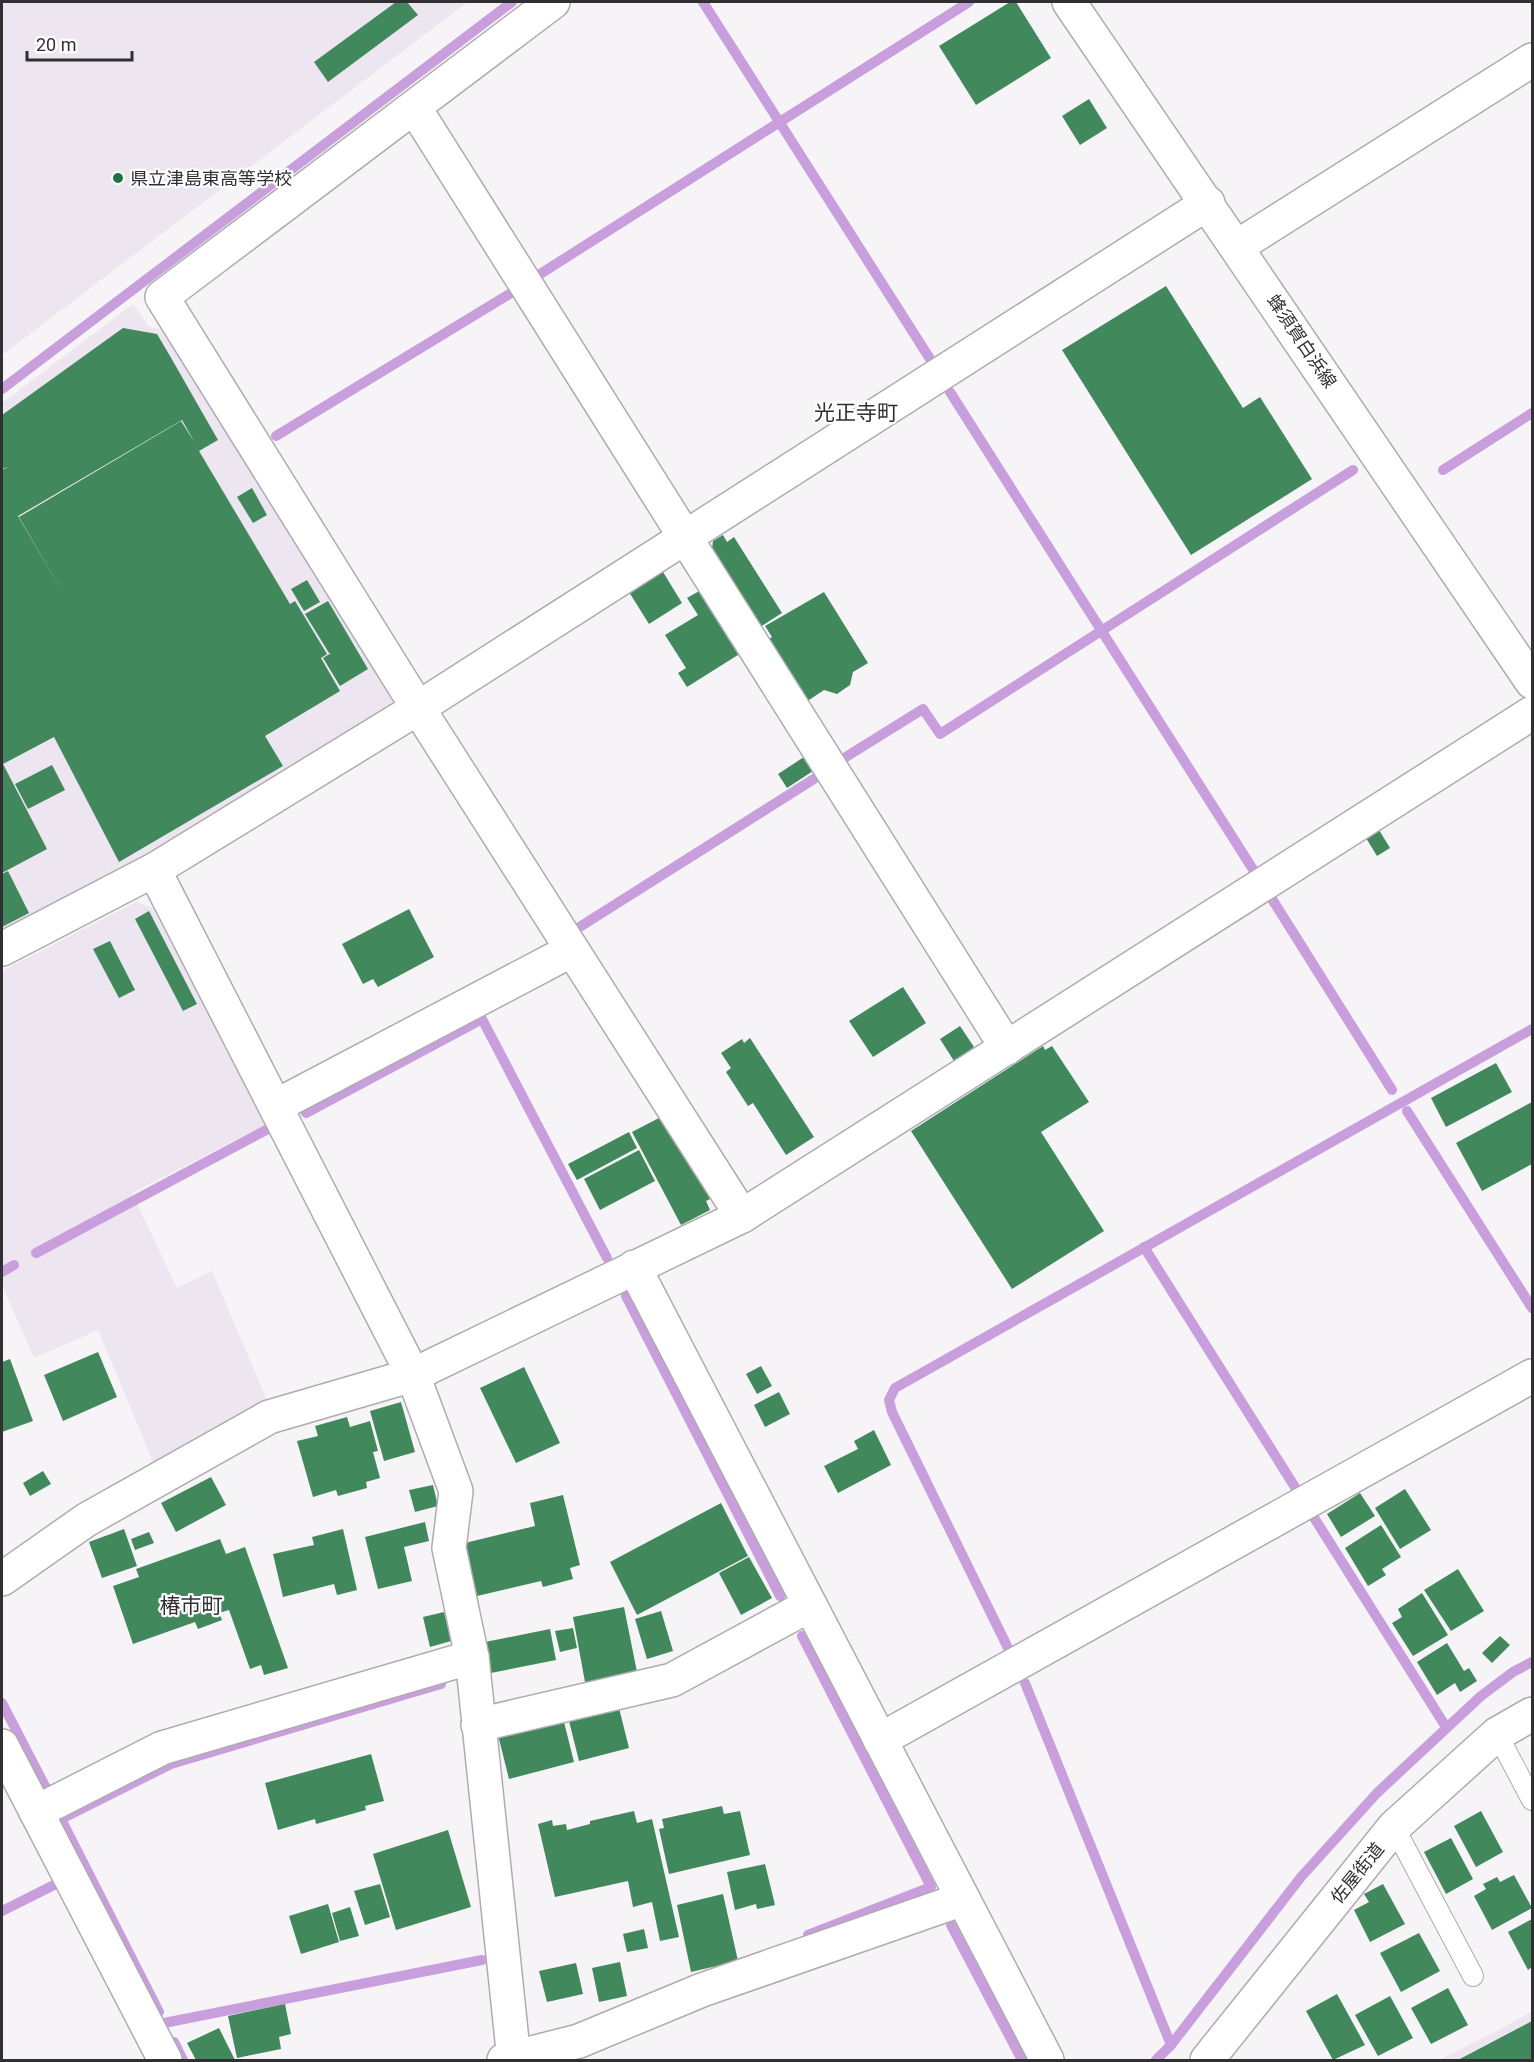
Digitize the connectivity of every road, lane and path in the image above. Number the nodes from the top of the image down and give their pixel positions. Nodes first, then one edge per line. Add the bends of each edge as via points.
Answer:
1 (553, 2) edge
2 (1069, 2) edge
3 (1533, 60) edge
4 (414, 107) junction
5 (1208, 203) junction
6 (1238, 246) junction
7 (684, 536) junction
8 (1533, 682) edge
9 (418, 708) junction
10 (1533, 713) edge
11 (153, 870) junction
12 (2, 949) edge
13 (572, 950) junction
14 (1007, 1048) junction
15 (276, 1106) junction
16 (742, 1216) junction
17 (634, 1267) junction
18 (413, 1375) junction
19 (1533, 1376) edge
20 (2, 1579) edge
21 (810, 1605) junction
22 (472, 1657) junction
23 (1533, 1714) edge
24 (478, 1725) junction
25 (1497, 1734) junction
26 (880, 1740) junction
27 (2, 1746) edge
28 (1533, 1800) edge
29 (36, 1812) junction
30 (1395, 1827) junction
31 (963, 1899) junction
32 (1473, 1976) dead end
33 (510, 2060) edge
34 (165, 2061) edge
35 (1047, 2061) edge
36 (1207, 2061) edge

1 - 4 street
2 - 5 street, 蜂須賀白浜線
3 - 6 street
4 - 7 street
4 - 9 street via 162,297
5 - 6 street, 蜂須賀白浜線
5 - 7 street
6 - 8 street, 蜂須賀白浜線
7 - 9 street
7 - 14 street
9 - 11 street
9 - 13 street
10 - 14 street
11 - 12 street
11 - 15 street
13 - 15 street
13 - 16 street
14 - 16 street
15 - 18 street
16 - 17 street
17 - 18 street
17 - 21 street
18 - 20 street via 269,1417 86,1520
18 - 22 street via 456,1491 449,1548
19 - 26 street
21 - 24 street via 672,1680
21 - 26 street
22 - 24 street
22 - 29 street via 162,1748
23 - 25 street, 佐屋街道
24 - 33 street
25 - 28 lane
25 - 30 street, 佐屋街道
26 - 31 street
27 - 29 street
29 - 34 street
30 - 32 lane
30 - 36 street, 佐屋街道
31 - 33 street via 702,1990 579,2041
31 - 35 street

